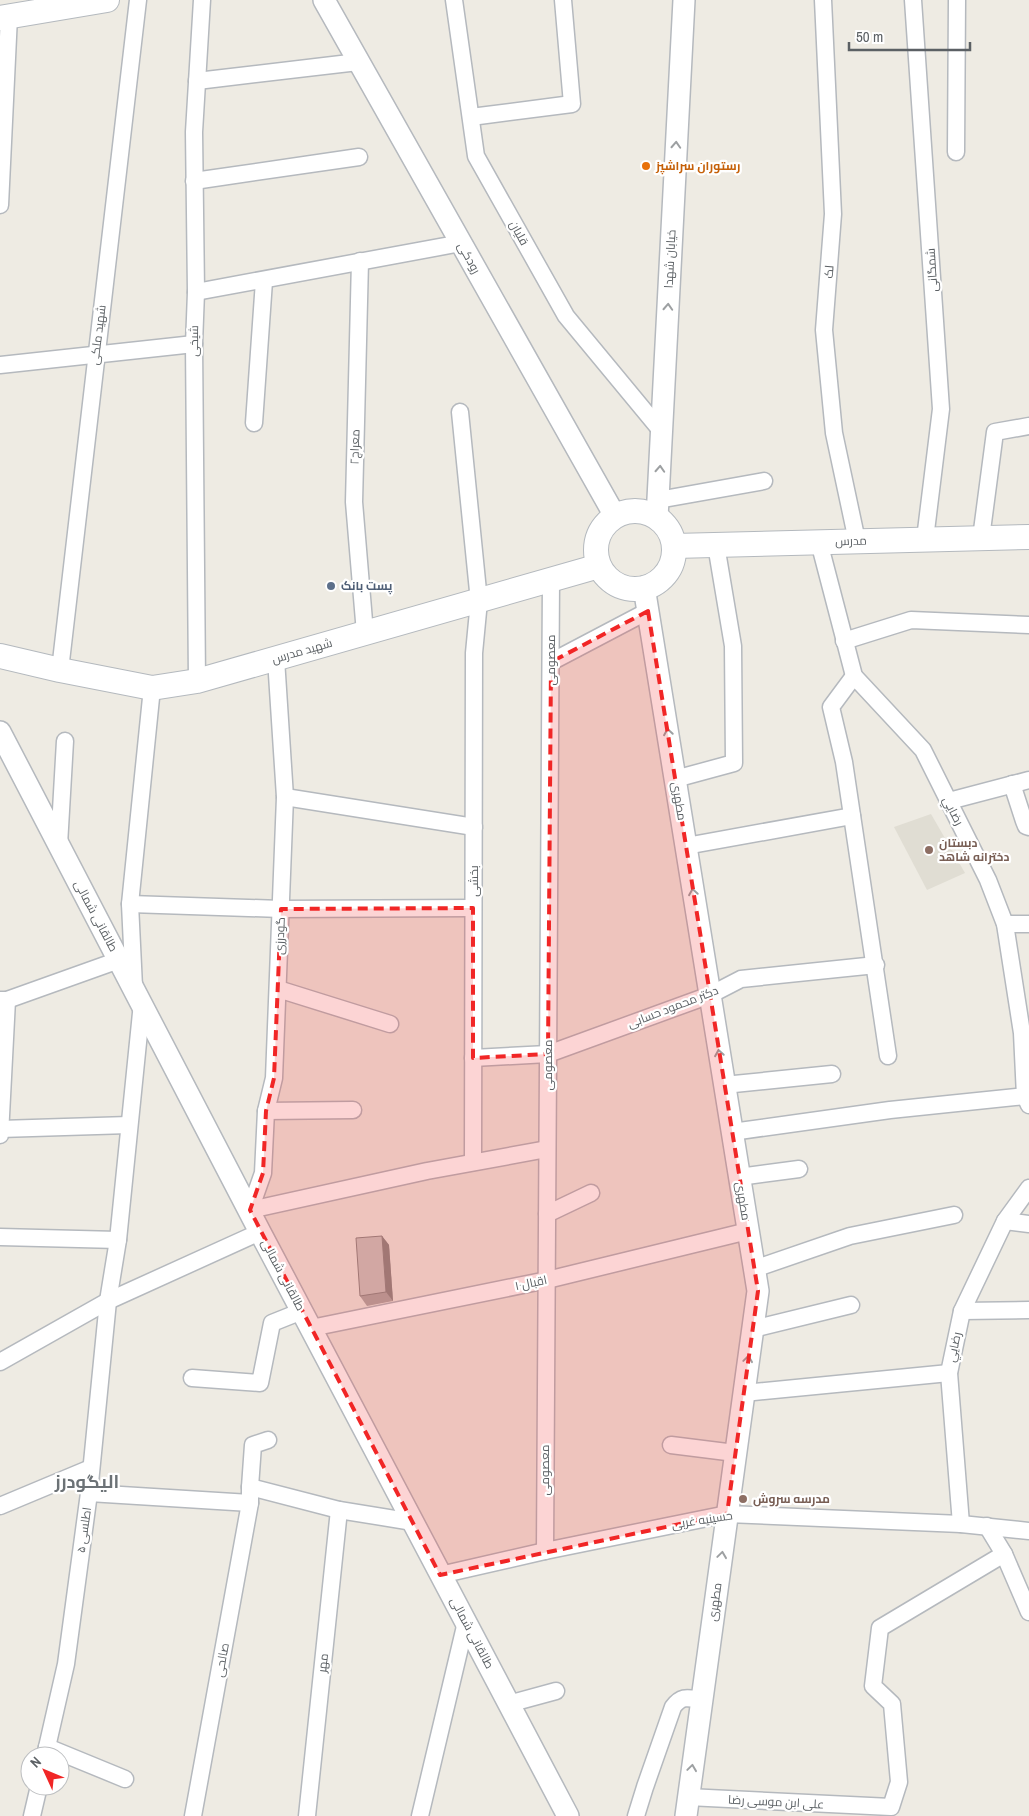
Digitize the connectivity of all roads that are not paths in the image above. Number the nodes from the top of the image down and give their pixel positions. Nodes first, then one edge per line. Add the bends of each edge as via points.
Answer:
1 (107, 0) edge
2 (138, 0) edge
3 (202, 0) edge
4 (324, 0) edge
5 (454, 0) edge
6 (563, 0) edge
7 (684, 0) edge
8 (823, 0) edge
9 (913, 0) edge
10 (957, 0) edge
11 (4, 17) edge
12 (358, 62) junction
13 (197, 81) junction
14 (471, 117) junction
15 (956, 152) dead end
16 (359, 157) dead end
17 (194, 180) junction
18 (0, 205) edge
19 (461, 243) junction
20 (360, 261) junction
21 (264, 281) junction
22 (196, 292) junction
23 (194, 344) junction
24 (96, 354) junction
25 (0, 365) edge
26 (460, 412) dead end
27 (254, 423) dead end
28 (1029, 426) edge
29 (662, 432) junction
30 (764, 481) dead end
31 (658, 509) junction
32 (614, 516) junction
33 (1029, 537) edge
34 (981, 538) junction
35 (925, 540) junction
36 (857, 541) junction
37 (819, 542) junction
38 (716, 545) junction
39 (674, 546) junction
40 (600, 566) junction
41 (551, 580) junction
42 (644, 587) junction
43 (479, 600) junction
44 (648, 611) junction
45 (1029, 625) edge
46 (365, 633) junction
47 (844, 640) junction
48 (0, 656) edge
49 (276, 659) junction
50 (550, 662) junction
51 (60, 670) junction
52 (854, 676) junction
53 (197, 682) junction
54 (152, 688) junction
55 (0, 732) edge
56 (65, 741) dead end
57 (675, 779) junction
58 (1029, 780) edge
59 (1012, 784) junction
60 (285, 797) junction
61 (948, 801) junction
62 (852, 816) junction
63 (474, 827) junction
64 (1029, 827) edge
65 (59, 845) junction
66 (686, 846) junction
67 (130, 904) junction
68 (473, 908) junction
69 (281, 909) junction
70 (1005, 924) junction
71 (1029, 924) edge
72 (119, 960) junction
73 (876, 965) junction
74 (278, 989) junction
75 (710, 995) junction
76 (138, 996) junction
77 (4, 1000) edge
78 (390, 1024) dead end
79 (1026, 1033) edge
80 (548, 1054) junction
81 (888, 1056) dead end
82 (473, 1058) junction
83 (832, 1074) dead end
84 (724, 1085) junction
85 (1027, 1101) edge
86 (353, 1110) dead end
87 (266, 1111) junction
88 (129, 1125) junction
89 (0, 1129) edge
90 (732, 1132) junction
91 (0, 1135) edge
92 (547, 1149) junction
93 (473, 1162) junction
94 (799, 1169) dead end
95 (739, 1177) junction
96 (1029, 1188) edge
97 (591, 1194) dead end
98 (250, 1210) junction
99 (547, 1214) junction
100 (954, 1215) dead end
101 (1005, 1222) junction
102 (1029, 1224) edge
103 (748, 1231) junction
104 (260, 1232) junction
105 (0, 1237) edge
106 (118, 1240) junction
107 (754, 1268) junction
108 (547, 1280) junction
109 (108, 1301) junction
110 (851, 1305) dead end
111 (962, 1310) junction
112 (1029, 1310) edge
113 (307, 1319) junction
114 (753, 1329) junction
115 (0, 1362) edge
116 (949, 1373) junction
117 (192, 1378) dead end
118 (744, 1393) junction
119 (268, 1440) dead end
120 (671, 1445) dead end
121 (736, 1453) junction
122 (91, 1468) junction
123 (89, 1493) junction
124 (250, 1495) junction
125 (0, 1506) edge
126 (339, 1510) junction
127 (727, 1514) junction
128 (413, 1522) junction
129 (961, 1524) junction
130 (987, 1526) junction
131 (1029, 1531) edge
132 (545, 1551) junction
133 (1004, 1554) junction
134 (440, 1575) junction
135 (1029, 1612) edge
136 (466, 1622) junction
137 (556, 1691) dead end
138 (702, 1700) junction
139 (508, 1704) junction
140 (47, 1746) edge
141 (70, 1760) edge
142 (125, 1779) dead end
143 (37, 1796) edge
144 (687, 1807) edge
145 (32, 1816) edge
146 (193, 1816) edge
147 (307, 1816) edge
148 (420, 1816) edge
149 (568, 1816) edge
150 (636, 1816) edge

1 - 11 main road
2 - 24 street, شهید ملکی
3 - 13 street, شیخی
4 - 12 street, رودکی
5 - 14 street, قلیان
6 - 14 street via 572,104
29 -> 7 street, خیابان شهدا
8 - 36 street, لک via 833,214 824,330 834,433
9 - 35 street, شمگانی via 941,409
10 - 15 street
11 - 18 street
12 - 13 street
12 - 19 street, رودکی
13 - 17 street, شیخی
14 - 29 street, قلیان via 476,156 566,316
16 - 17 street
17 - 22 street, شیخی
19 - 20 street
19 - 32 street, رودکی
20 - 21 street
20 - 46 street, معراج۲ via 354,502
21 - 22 street
21 - 27 street
22 - 23 street, شیخی
23 - 24 street
23 - 53 street, شیخی
24 - 25 street
24 - 51 street, شهید ملکی
26 - 43 street, بخشی
28 - 34 street via 995,432
31 -> 29 street, خیابان شهدا
30 - 31 street
31 - 32 main road
31 - 39 main road
32 - 40 main road via 603,528 596,544
33 - 34 main road, مدرس
34 - 35 main road, مدرس
35 - 36 main road, مدرس
36 - 37 main road, مدرس
37 - 38 main road, مدرس
37 - 47 street, رضایي
38 - 39 main road, مدرس
38 - 57 street via 733,646 734,763
39 - 42 main road via 670,567 654,583
40 - 41 main road, شهید مدرس
40 - 42 main road via 605,575 623,587
41 - 43 main road, شهید مدرس
41 - 50 street, معصومی
42 - 44 street, مطهری
43 - 46 main road, شهید مدرس
43 - 63 street, بخشی via 474,653
44 - 50 street
57 -> 44 street, مطهری
45 - 47 street via 911,620
46 - 49 main road, شهید مدرس
47 - 52 street, رضایي
48 - 51 main road, شهید مدرس
49 - 53 main road, شهید مدرس
49 - 60 street, گودرزی
50 - 80 street, معصومی
51 - 54 main road, شهید مدرس
52 - 61 street, رضایي via 923,750
52 - 62 street via 830,707 844,762
53 - 54 main road, شهید مدرس
54 - 67 street, اطلسی ۵
55 - 65 street, طالقانی شمالی
56 - 65 street
57 - 66 street, مطهری
58 - 59 street
59 - 61 street
59 - 64 street
60 - 63 street
60 - 69 street, گودرزی
61 - 70 street, رضایي via 988,880
62 - 66 street
62 - 73 street
63 - 68 street, بخشی
65 - 72 street, طالقانی شمالی
75 -> 66 street, مطهری
67 - 69 street
67 - 76 street, اطلسی ۵
68 - 69 street
68 - 82 street, بخشی
69 - 74 street, گودرزی
70 - 71 street
70 - 79 street, رضایي
72 - 76 street, طالقانی شمالی
72 - 77 street
73 - 75 street, دکتر محمود حسابی via 741,979
73 - 81 street
74 - 78 street
74 - 87 street, گودرزی via 274,1078
75 - 80 street, دکتر محمود حسابی
84 -> 75 street, مطهری
76 - 88 street, اطلسی ۵
76 - 98 street, طالقانی شمالی
77 - 89 street
79 - 85 street, رضایي
80 - 82 street, دکتر محمود حسابی
80 - 92 street, معصومی
82 - 93 street, بخشی
83 - 84 street
84 - 90 street, مطهری
85 - 90 street via 890,1110
86 - 87 street
87 - 98 street, گودرزی via 263,1173
88 - 89 street
88 - 106 street, اطلسی ۵
89 - 91 street
90 - 95 street, مطهری
92 - 93 street
92 - 99 street, معصومی
93 - 98 street
94 - 95 street
95 - 103 street, مطهری
96 - 101 street, رضایي
97 - 99 street
98 - 104 street, طالقانی شمالی
99 - 108 street, معصومی
100 - 107 street via 850,1236
101 - 102 street
101 - 111 street, رضایي
103 - 107 street, مطهری
103 - 108 street, اقبال۱۰
104 - 109 street
104 - 113 street, طالقانی شمالی
105 - 106 street
106 - 109 street, اطلسی ۵
107 - 114 street, مطهری via 758,1291
108 - 113 street, اقبال۱۰
108 - 132 street, معصومی
109 - 115 street
109 - 122 street, اطلسی ۵
110 - 114 street
111 - 112 street
111 - 116 street, رضایي
113 - 117 street, اقبال۱۰ via 272,1323 260,1383
113 - 128 street, طالقانی شمالی
118 -> 114 street, مطهری
116 - 118 street
116 - 129 street, رضایي
118 - 121 street, مطهری
119 - 124 street, صالحی via 253,1445
120 - 121 street
121 - 127 street, مطهری
122 - 123 street, اطلسی ۵
122 - 125 street
123 - 124 street
123 - 140 street, اطلسی ۵ via 66,1664
124 - 126 street
124 - 146 street, صالحی
126 - 128 street
126 - 147 street, مهر
127 - 129 street, حسینیه غربی
127 - 132 street, حسینیه غربی
138 -> 127 street, مطهری
128 - 134 street, طالقانی شمالی
129 - 130 street, حسینیه غربی
130 - 131 street, حسینیه غربی
130 - 133 street
132 - 134 street, حسینیه غربی
133 - 135 street
133 - 144 street, علی ابن موسی رضا via 880,1628 873,1686 892,1704 898,1782 891,1807
134 - 136 street, طالقانی شمالی
136 - 139 street, طالقانی شمالی
136 - 148 street
137 - 139 street
144 -> 138 street, مطهری
138 - 150 street via 686,1698 678,1700 673,1707
139 - 149 street, طالقانی شمالی
141 - 142 street
143 - 145 street

